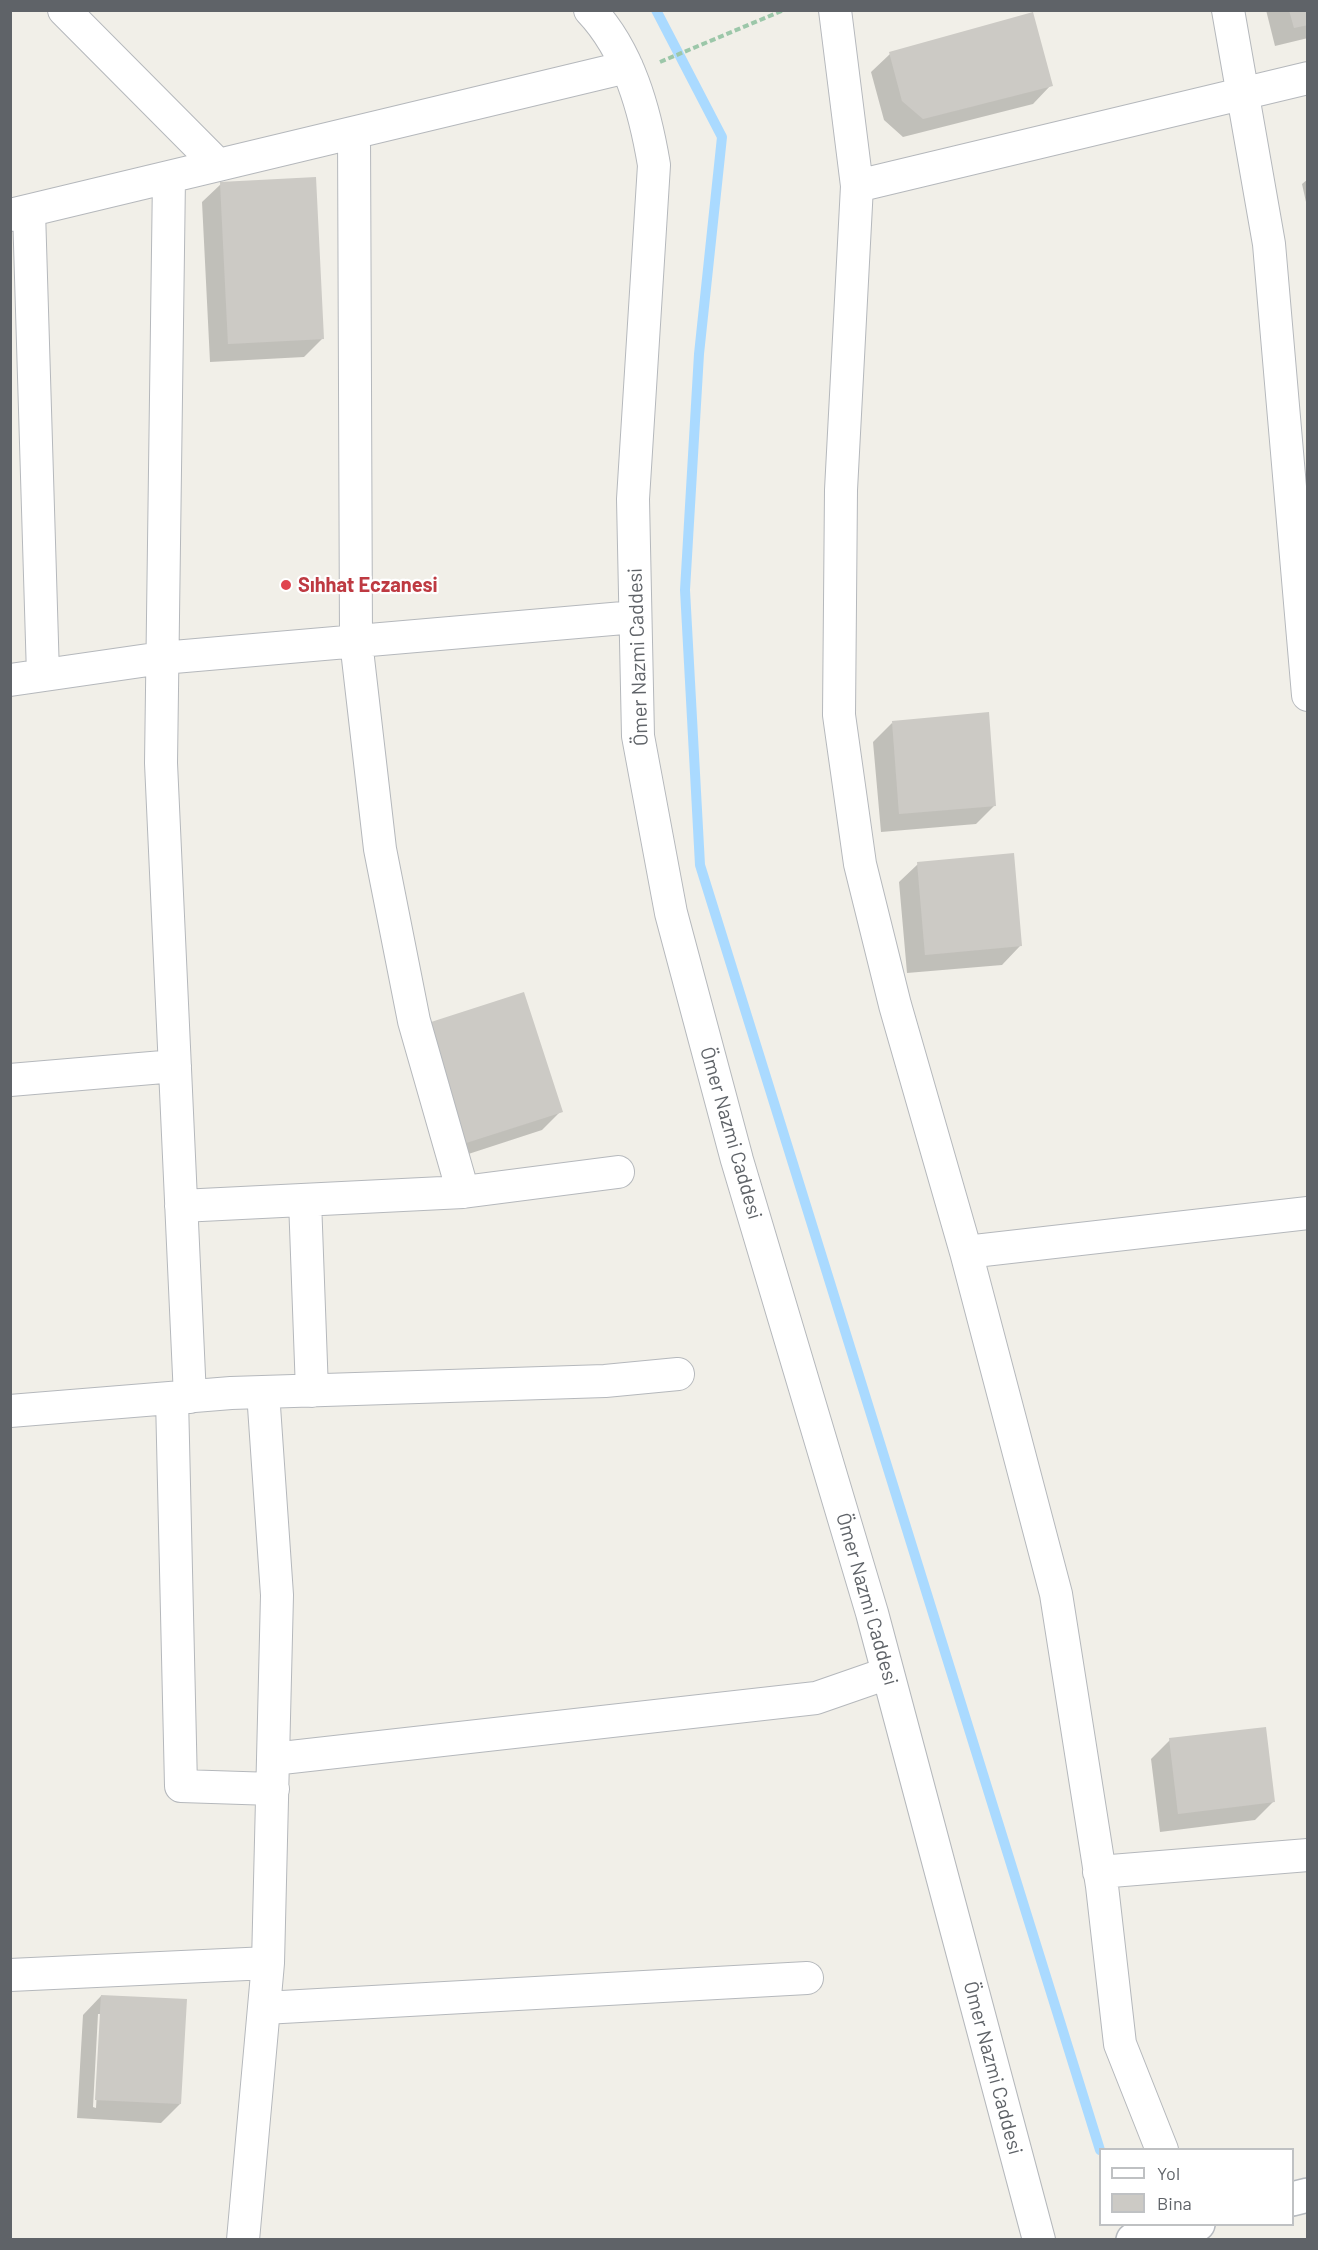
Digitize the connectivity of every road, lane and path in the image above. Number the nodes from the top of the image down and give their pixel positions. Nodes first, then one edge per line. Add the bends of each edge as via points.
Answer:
1 (64, 10) edge
2 (590, 10) edge
3 (784, 10) edge
4 (835, 10) edge
5 (1228, 10) edge
6 (668, 61) dead end
7 (627, 67) junction
8 (1308, 78) edge
9 (1242, 94) junction
10 (354, 133) junction
11 (218, 165) junction
12 (169, 177) junction
13 (857, 186) junction
14 (20, 213) edge
15 (635, 617) junction
16 (356, 641) junction
17 (162, 658) junction
18 (43, 675) junction
19 (1307, 675) edge
20 (10, 680) edge
21 (175, 1066) junction
22 (10, 1080) edge
23 (618, 1172) dead end
24 (463, 1192) junction
25 (305, 1200) junction
26 (181, 1206) junction
27 (1308, 1213) edge
28 (966, 1252) junction
29 (678, 1374) dead end
30 (312, 1391) junction
31 (263, 1392) junction
32 (181, 1397) junction
33 (10, 1411) edge
34 (888, 1673) junction
35 (273, 1774) junction
36 (1308, 1855) edge
37 (1099, 1872) junction
38 (268, 1963) junction
39 (10, 1975) edge
40 (807, 1978) dead end
41 (264, 2008) junction
42 (1161, 2148) edge
43 (1189, 2226) edge
44 (243, 2240) edge
45 (1039, 2240) edge
46 (1133, 2240) edge

1 - 11 street
2 - 7 street, Ömer Nazmi Caddesi
3 - 6 path
4 - 13 street
5 - 9 street
7 - 10 street
7 - 15 street, Ömer Nazmi Caddesi via 647,122 654,165 633,499
8 - 9 street
9 - 13 street
9 - 19 street via 1269,244
10 - 11 street
10 - 16 street
11 - 12 street
12 - 14 street
12 - 17 street
13 - 28 street via 841,490 839,715 860,864 895,1005
14 - 18 street
15 - 16 street
15 - 34 street, Ömer Nazmi Caddesi via 638,736 671,913 740,1169
16 - 17 street
16 - 24 street via 380,849 414,1021
17 - 18 street
17 - 21 street via 161,763
18 - 20 street
21 - 22 street
21 - 26 street
23 - 24 street
24 - 25 street
25 - 26 street
25 - 30 street
26 - 32 street
27 - 28 street
28 - 37 street via 1056,1594
29 - 30 street via 605,1382
30 - 31 street
31 - 32 street
31 - 35 street via 277,1595
32 - 33 street
32 - 35 street via 181,1786
34 - 35 street via 816,1698
34 - 45 street, Ömer Nazmi Caddesi
35 - 38 street
36 - 37 street
37 - 42 street via 1120,2044
38 - 39 street
38 - 41 street
40 - 41 street
41 - 44 street
43 - 46 street

